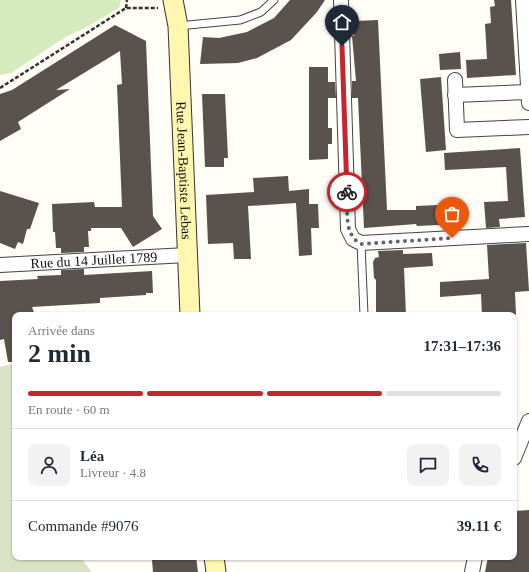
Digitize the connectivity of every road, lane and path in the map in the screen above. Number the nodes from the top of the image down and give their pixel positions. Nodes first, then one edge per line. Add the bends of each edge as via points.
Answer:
1 (128, 0) edge
2 (274, 0) edge
3 (341, 0) edge
4 (523, 0) edge
5 (126, 8) junction
6 (177, 9) edge
7 (454, 80) dead end
8 (0, 88) edge
9 (455, 95) junction
10 (529, 97) edge
11 (529, 127) edge
12 (529, 234) edge
13 (361, 244) junction
14 (187, 255) junction
15 (0, 265) edge
16 (190, 312) edge
17 (364, 312) edge
18 (523, 431) edge
19 (517, 449) edge
20 (214, 560) edge
21 (474, 560) edge
22 (216, 572) edge
23 (472, 572) edge

1 - 5 path
2 - 6 lane via 261,12 240,20
3 - 13 street via 348,229 353,239
4 - 10 street
5 - 6 path
5 - 8 path
6 - 14 street, Rue Jean-Baptiste Lebas
7 - 9 street
9 - 10 street
9 - 11 street via 457,130
12 - 13 street
13 - 17 lane
14 - 15 street, Rue du 14 Juillet 1789
14 - 16 street, Rue Jean-Baptiste Lebas
18 - 19 street
20 - 22 street
21 - 23 street

